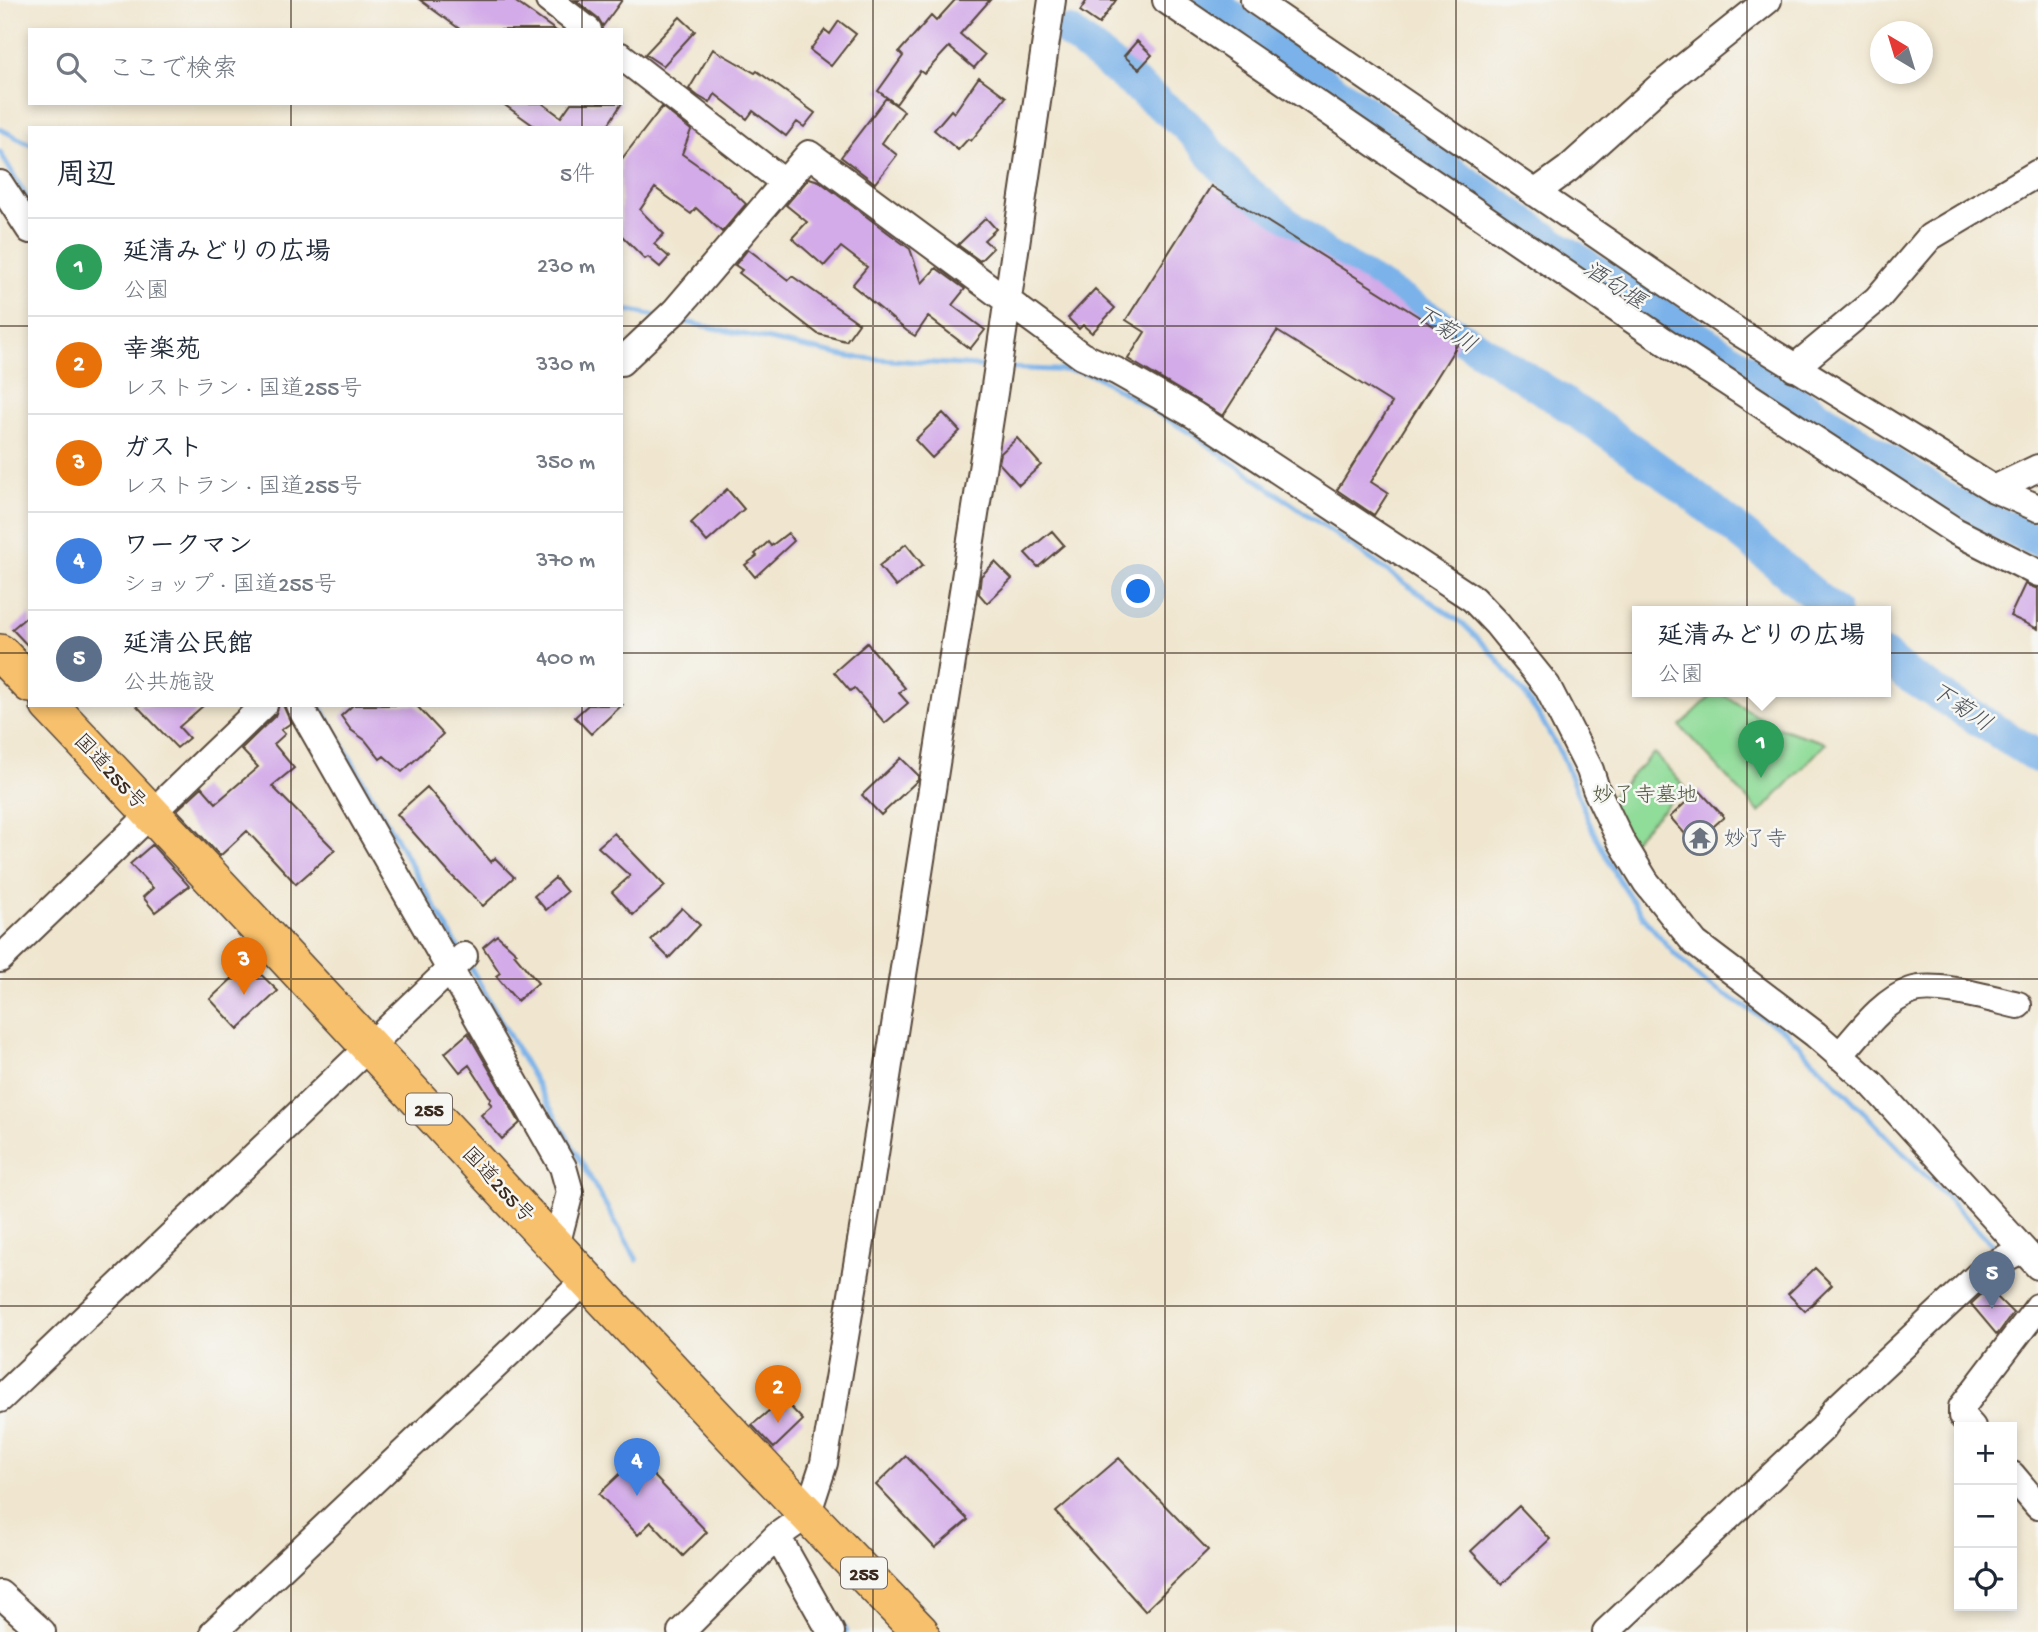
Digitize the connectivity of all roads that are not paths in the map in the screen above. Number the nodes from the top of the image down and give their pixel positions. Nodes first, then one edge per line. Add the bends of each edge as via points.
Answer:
1 (549, 0) edge
2 (1052, 0) edge
3 (1166, 0) edge
4 (1768, 0) edge
5 (1263, 2) edge
6 (584, 28) edge
7 (623, 58) edge
8 (2038, 173) edge
9 (785, 183) junction
10 (0, 184) edge
11 (1535, 194) junction
12 (28, 227) edge
13 (1005, 301) junction
14 (623, 360) edge
15 (1794, 368) junction
16 (2038, 468) edge
17 (1994, 489) junction
18 (2038, 508) edge
19 (2038, 572) edge
20 (0, 653) edge
21 (28, 682) edge
22 (51, 707) edge
23 (262, 707) edge
24 (300, 707) edge
25 (152, 813) junction
26 (0, 959) edge
27 (455, 964) junction
28 (2018, 1004) dead end
29 (370, 1046) junction
30 (1839, 1056) junction
31 (556, 1246) junction
32 (2029, 1258) edge
33 (2038, 1278) edge
34 (587, 1279) junction
35 (2038, 1297) edge
36 (2038, 1307) edge
37 (0, 1399) edge
38 (1967, 1422) edge
39 (2017, 1481) edge
40 (2038, 1506) edge
41 (807, 1515) junction
42 (777, 1536) junction
43 (0, 1594) edge
44 (42, 1632) edge
45 (214, 1632) edge
46 (681, 1632) edge
47 (831, 1632) edge
48 (920, 1632) edge
49 (1606, 1632) edge

1 - 6 street
2 - 13 street
3 - 19 street via 1661,339 1955,531
4 - 11 street
5 - 11 street
7 - 9 street
8 - 15 street via 1930,237 1877,299
9 - 13 street via 809,154
9 - 14 street via 676,311
10 - 12 street
11 - 15 street
13 - 30 street via 1082,356 1194,415 1473,599 1547,686 1621,841 1646,882 1695,943
13 - 41 street via 867,1205 824,1462
15 - 17 street
16 - 17 street
17 - 18 street
20 - 21 highway
22 - 25 highway, 国道255号 / 255
23 - 25 street
24 - 27 street
25 - 26 street
25 - 29 highway, 国道255号 / 255
27 - 29 street
27 - 31 street via 564,1167 570,1192
28 - 30 street via 1941,989 1912,991 1890,1002
29 - 31 highway, 国道255号 / 255
29 - 37 street
30 - 32 street via 1872,1084
31 - 34 highway, 国道255号 / 255
32 - 49 street via 1985,1269
33 - 35 street via 2034,1284
34 - 41 highway, 国道255号 / 255
34 - 45 street
36 - 38 street via 1962,1407
39 - 40 street
41 - 42 street
41 - 48 highway, 国道255号 / 255
42 - 46 street
42 - 47 street
43 - 44 street

